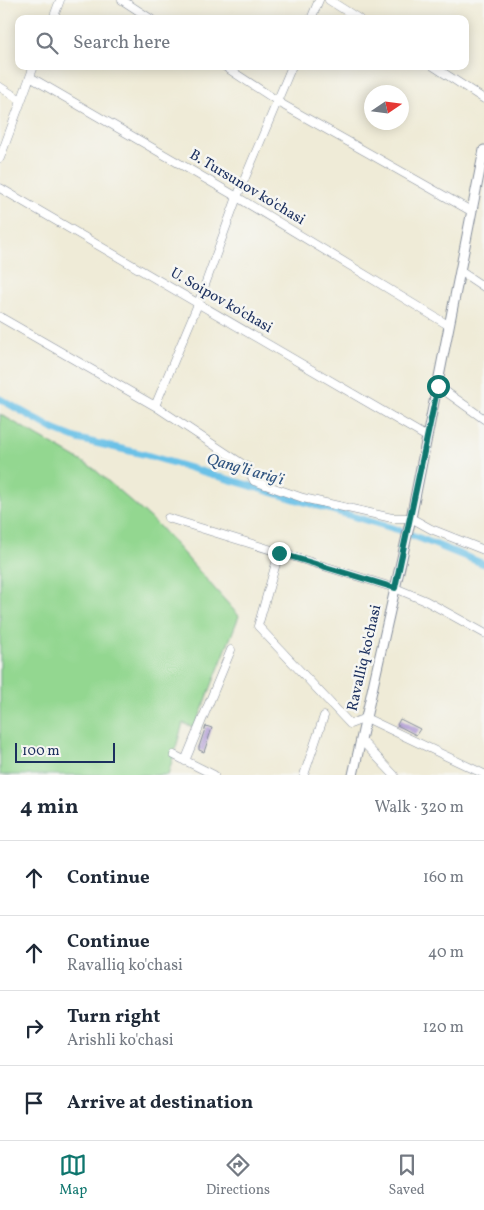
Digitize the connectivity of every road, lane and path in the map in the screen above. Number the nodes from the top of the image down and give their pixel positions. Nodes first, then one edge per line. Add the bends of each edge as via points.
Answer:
1 (60, 0) edge
2 (122, 0) edge
3 (319, 0) edge
4 (329, 0) edge
5 (54, 15) edge
6 (145, 15) edge
7 (313, 15) edge
8 (353, 15) edge
9 (33, 70) edge
10 (230, 70) edge
11 (290, 70) edge
12 (439, 70) edge
13 (30, 77) junction
14 (0, 87) edge
15 (484, 99) edge
16 (22, 100) junction
17 (278, 101) junction
18 (484, 157) edge
19 (0, 158) edge
20 (0, 188) edge
21 (237, 197) junction
22 (471, 211) junction
23 (460, 271) junction
24 (484, 287) edge
25 (198, 304) junction
26 (0, 317) edge
27 (448, 325) junction
28 (438, 386) junction
29 (155, 406) junction
30 (484, 419) edge
31 (428, 437) junction
32 (168, 518) dead end
33 (410, 520) junction
34 (484, 550) edge
35 (279, 553) junction
36 (395, 588) junction
37 (484, 633) edge
38 (230, 650) dead end
39 (324, 716) dead end
40 (366, 718) junction
41 (361, 740) junction
42 (174, 755) dead end
43 (185, 760) junction
44 (484, 774) edge
45 (214, 775) edge
46 (304, 775) edge
47 (353, 775) edge
48 (394, 775) edge

1 - 5 street
2 - 6 street
3 - 7 street
4 - 8 street
9 - 13 street
10 - 17 street
11 - 17 street
12 - 15 street
13 - 16 street
13 - 21 street, B. Tursunov ko'chasi
14 - 16 street
16 - 19 street
17 - 21 street
17 - 22 street
18 - 22 street, Ravalliq ko'chasi
20 - 25 street, U. Soipov ko'chasi
21 - 25 street
21 - 27 street, B. Tursunov ko'chasi
22 - 23 street, Ravalliq ko'chasi
23 - 24 street
23 - 27 street, Ravalliq ko'chasi
25 - 29 street
25 - 31 street, U. Soipov ko'chasi
26 - 29 street
27 - 28 street, Ravalliq ko'chasi
28 - 30 street
28 - 31 street, Ravalliq ko'chasi
29 - 33 street via 247,467 254,481 303,498
31 - 33 street, Ravalliq ko'chasi
32 - 35 street
33 - 34 street
33 - 36 street, Ravalliq ko'chasi
35 - 36 street
35 - 40 street via 258,626 350,724
36 - 37 street
36 - 40 street, Ravalliq ko'chasi
38 - 43 street
39 - 46 street
40 - 41 street, Ravalliq ko'chasi
40 - 44 street
41 - 47 street, Ravalliq ko'chasi
41 - 48 street
42 - 43 street
43 - 45 street

